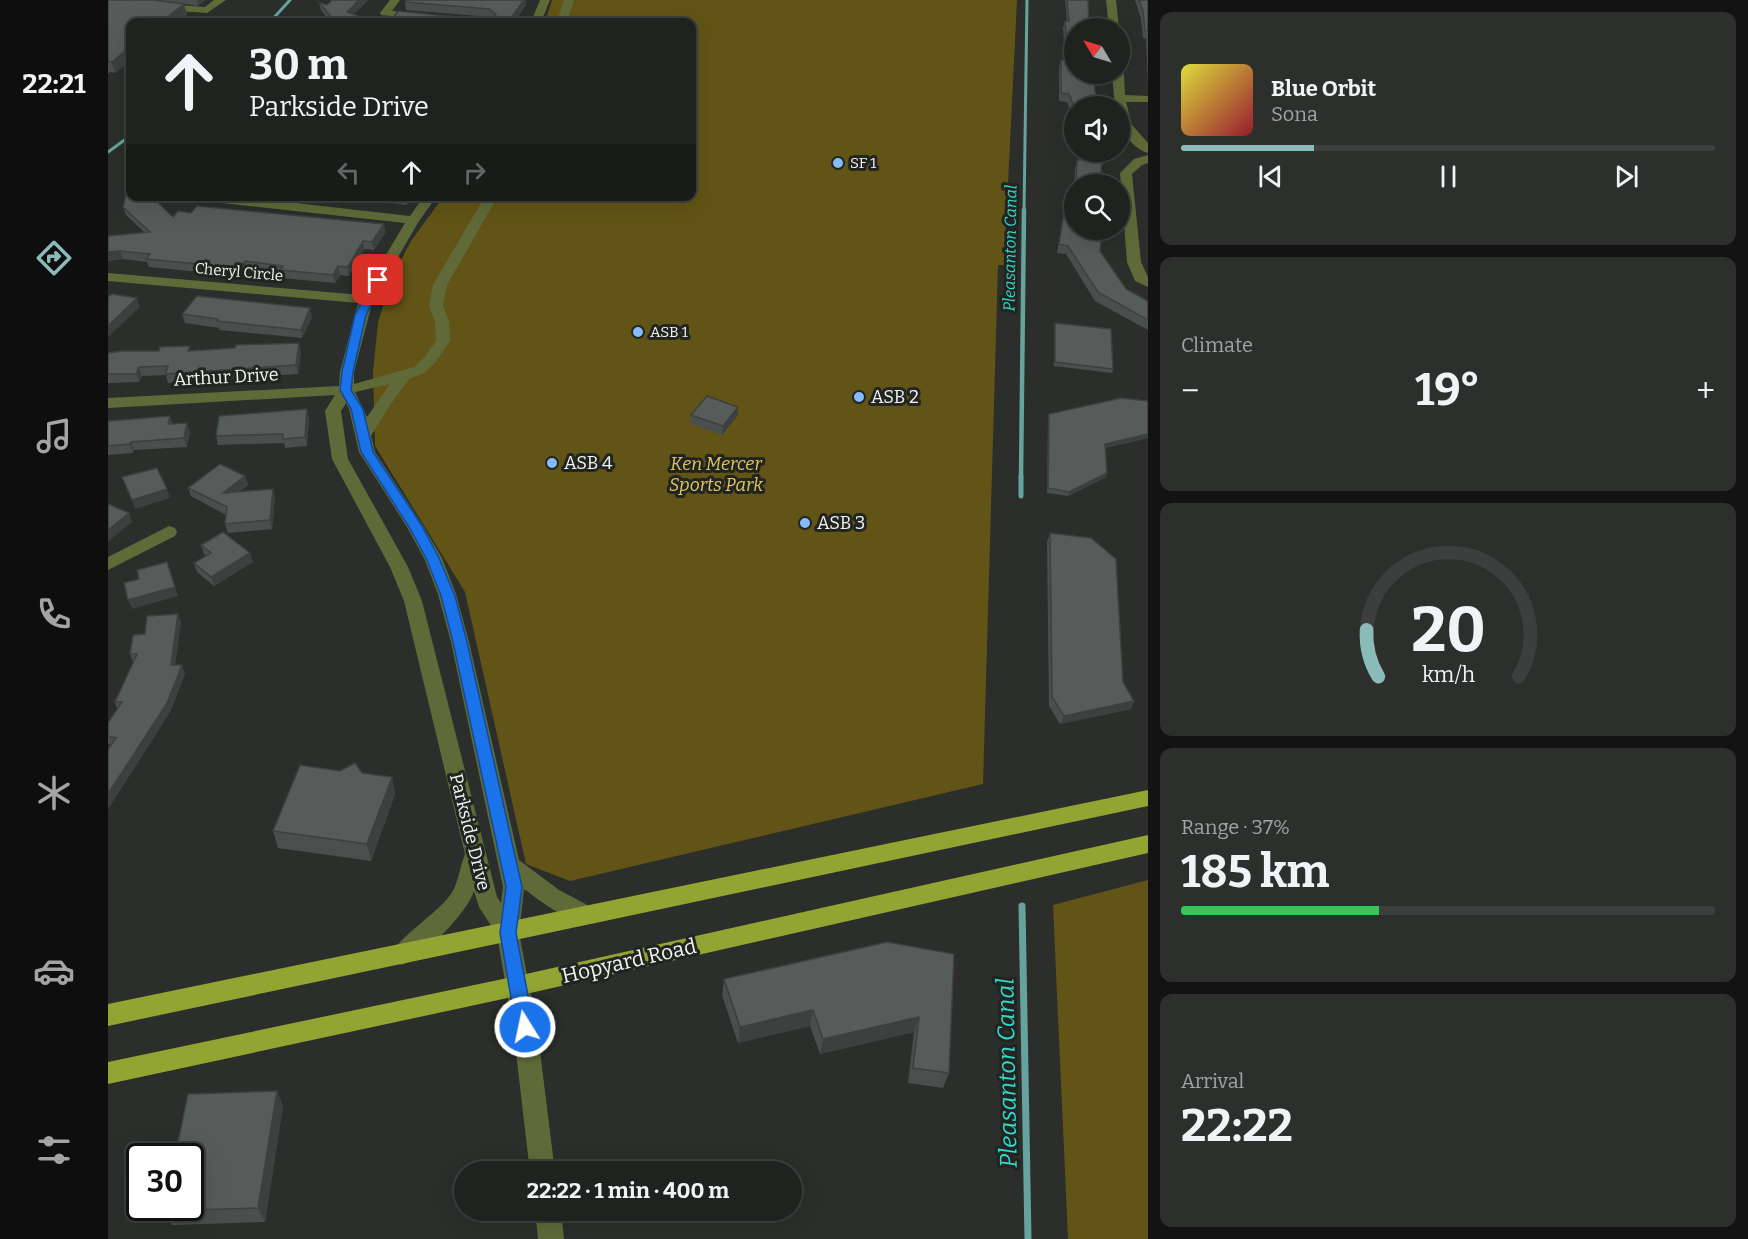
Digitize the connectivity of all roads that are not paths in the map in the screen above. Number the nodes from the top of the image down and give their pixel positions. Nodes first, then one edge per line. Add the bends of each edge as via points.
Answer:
1 (221, 0) edge
2 (394, 0) edge
3 (545, 0) edge
4 (569, 0) edge
5 (1111, 0) edge
6 (151, 5) edge
7 (431, 17) edge
8 (538, 18) edge
9 (563, 18) edge
10 (1113, 18) edge
11 (1130, 98) edge
12 (1148, 99) edge
13 (1130, 135) edge
14 (1148, 149) edge
15 (1148, 159) edge
16 (240, 201) edge
17 (427, 201) edge
18 (489, 201) edge
19 (413, 220) junction
20 (108, 277) edge
21 (1148, 283) edge
22 (366, 300) junction
23 (404, 376) junction
24 (346, 390) junction
25 (108, 403) edge
26 (363, 436) junction
27 (169, 532) dead end
28 (108, 564) edge
29 (1148, 798) edge
30 (1148, 844) edge
31 (475, 854) junction
32 (509, 865) junction
33 (587, 916) junction
34 (508, 933) junction
35 (402, 955) junction
36 (518, 986) junction
37 (108, 1015) edge
38 (108, 1073) edge
39 (542, 1161) edge
40 (549, 1221) edge
41 (551, 1239) edge

1 - 6 street via 214,7 198,11
2 - 7 street via 385,13
3 - 8 street
4 - 9 street
5 - 10 street
11 - 12 street
13 - 14 street
15 - 21 street via 1126,173 1134,262 1140,278
16 - 19 street
17 - 19 street, Parkside Drive
18 - 23 street via 440,285 436,306 443,341 419,370
19 - 22 street, Parkside Drive
20 - 22 street, Cheryl Circle
22 - 24 street, Parkside Drive
23 - 24 street, Arthur Drive
23 - 26 street
24 - 25 street, Arthur Drive
24 - 26 street, Parkside Drive via 357,409
24 - 31 street, Parkside Drive via 333,411 340,459 399,567 413,601
26 - 32 street, Parkside Drive via 367,452 433,558 447,594
27 - 28 street
29 - 33 main road
30 - 36 main road, Hopyard Road
31 - 34 street, Parkside Drive via 487,900
31 - 35 street via 461,898
32 - 33 street via 551,897
32 - 34 street, Parkside Drive via 514,887
33 - 34 main road
34 - 35 main road
34 - 36 street
35 - 37 main road
36 - 38 main road, Hopyard Road
36 - 39 street
40 - 41 street

